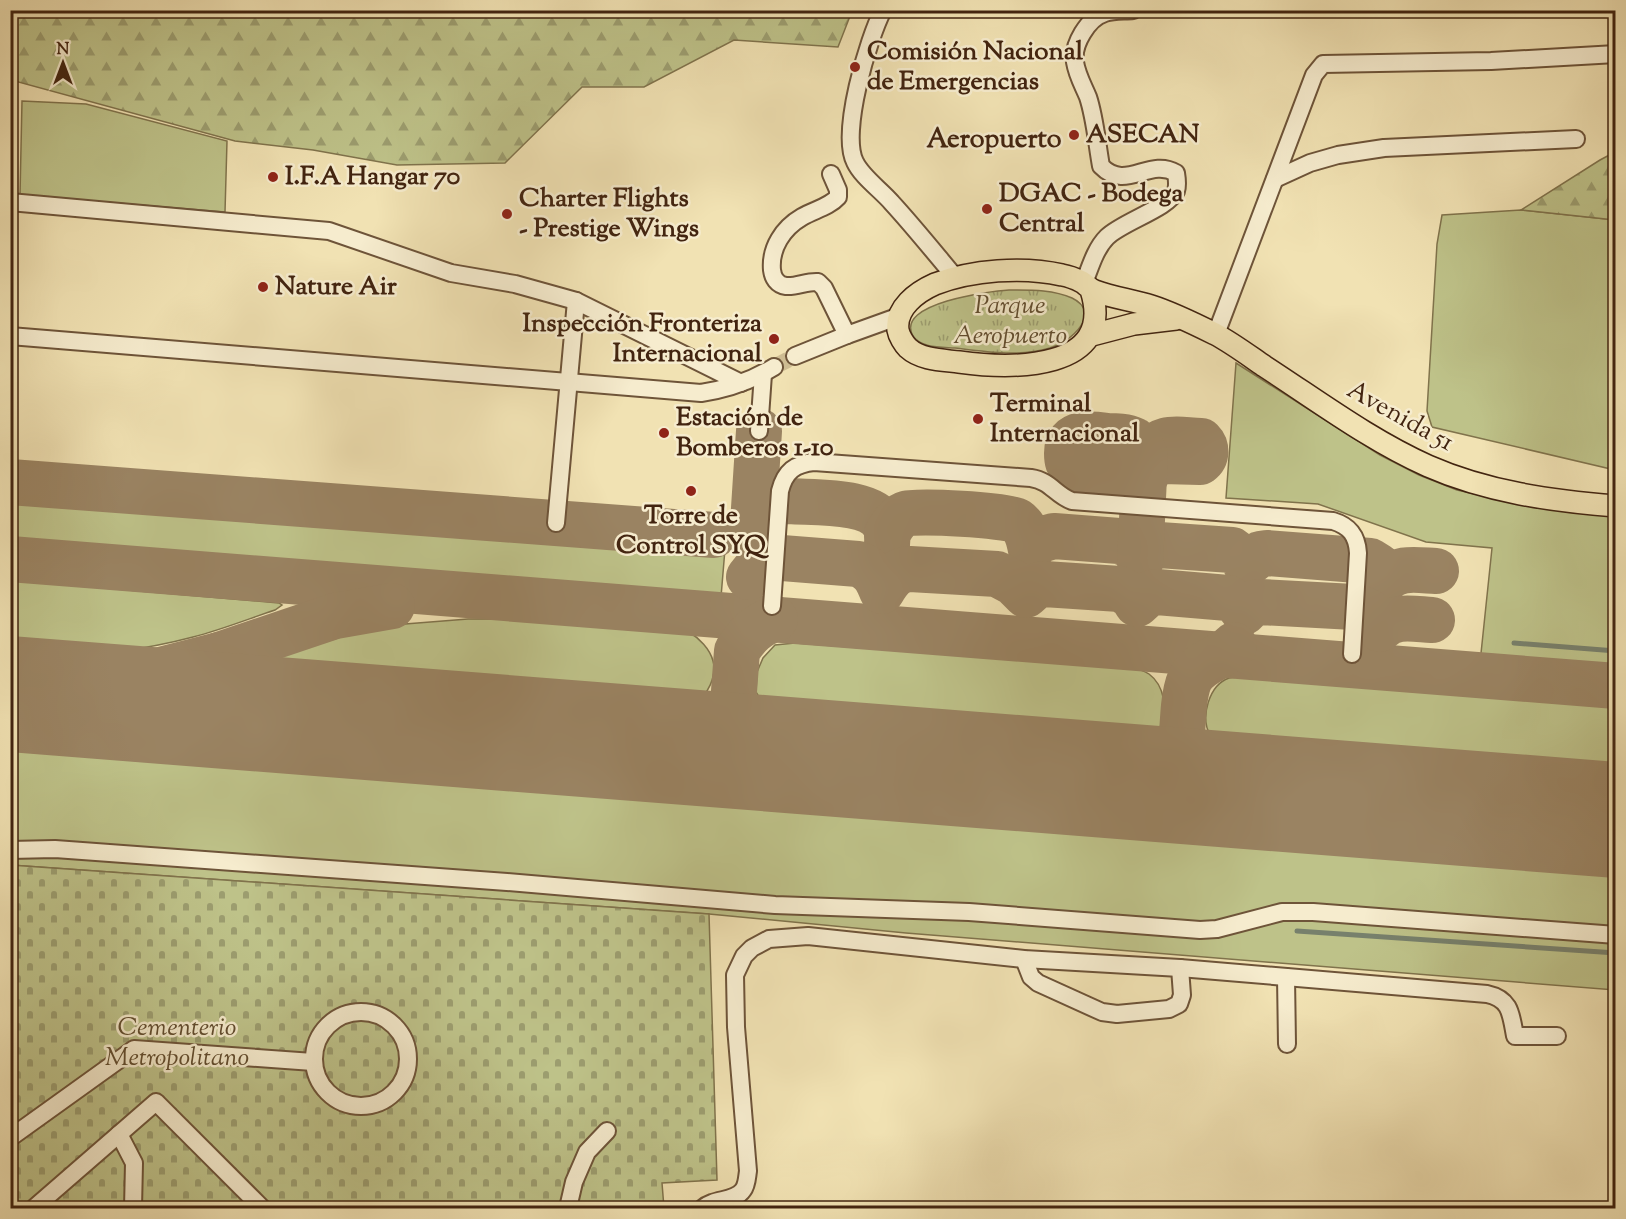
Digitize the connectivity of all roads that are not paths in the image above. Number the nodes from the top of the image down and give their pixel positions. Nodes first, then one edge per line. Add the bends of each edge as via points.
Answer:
1 (883, 10) edge
2 (1133, 10) edge
3 (1616, 54) edge
4 (1576, 139) dead end
5 (831, 174) dead end
6 (1275, 179) junction
7 (10, 202) edge
8 (955, 277) junction
9 (1087, 287) junction
10 (576, 301) junction
11 (897, 318) junction
12 (1180, 319) junction
13 (1216, 334) junction
14 (847, 335) junction
15 (1092, 335) junction
16 (10, 336) edge
17 (795, 356) tunnel mouth
18 (568, 383) junction
19 (741, 383) junction
20 (759, 431) dead end
21 (1616, 507) edge
22 (556, 523) dead end
23 (772, 606) dead end
24 (1352, 654) dead end
25 (10, 850) edge
26 (1616, 935) edge
27 (1024, 959) junction
28 (1180, 968) junction
29 (1286, 977) junction
30 (1557, 1036) dead end
31 (1287, 1044) dead end
32 (313, 1062) junction
33 (607, 1131) dead end
34 (119, 1134) junction
35 (10, 1138) edge
36 (34, 1209) edge
37 (133, 1209) edge
38 (262, 1209) edge
39 (568, 1209) edge
40 (704, 1209) edge

1 - 8 street via 865,56 852,120 851,154 856,165
2 - 9 street via 1104,13 1095,19 1075,49 1101,166 1107,173 1124,177 1157,167 1168,168 1176,173 1178,181 1176,192 1166,202 1108,236 1101,245
3 - 6 street via 1491,62 1323,64 1314,75
4 - 6 street via 1384,148 1338,155
5 - 14 street via 838,197 790,225 775,246 772,275 784,286 818,282
6 - 13 street
7 - 10 street via 329,231 451,273 515,284
8 - 9 main road, Avenida 51 via 1026,271 1062,275
8 - 11 main road, Avenida 51 via 928,287 906,303
9 - 12 main road, Avenida 51
9 - 15 main road via 1096,304
10 - 18 street
10 - 19 street
11 - 14 street
11 - 15 main road, Avenida 51 via 899,333 909,349 927,358 976,365 1053,361 1075,351
12 - 13 main road, Avenida 51
12 - 15 main road, Avenida 51 via 1134,324
13 - 21 main road, Avenida 51 via 1383,443 1436,469 1502,491
14 - 17 street
16 - 18 street
18 - 19 street via 701,393
18 - 22 street
19 - 20 street via 768,371
23 - 24 street via 780,491 790,469 800,464 1031,478 1042,479 1072,501 1344,524 1353,534 1358,553
25 - 26 street via 55,849 775,905 969,912 1200,930 1282,912 1313,912
27 - 28 street
27 - 28 street via 1031,977 1038,982 1102,1012 1118,1014 1169,1009 1179,1004
27 - 40 street via 808,936 770,939 752,948 735,975 734,993 747,1178 743,1191 709,1203
28 - 29 street
29 - 30 street via 1497,996 1510,1014 1515,1036
29 - 31 street
32 - 32 street via 327,1093 342,1103 377,1104 403,1082 409,1065 408,1047 388,1019 371,1012 354,1012 337,1017 324,1029 315,1044
32 - 35 street via 134,1049
33 - 39 street via 587,1152
34 - 36 street
34 - 37 street via 135,1163
34 - 38 street via 156,1102

